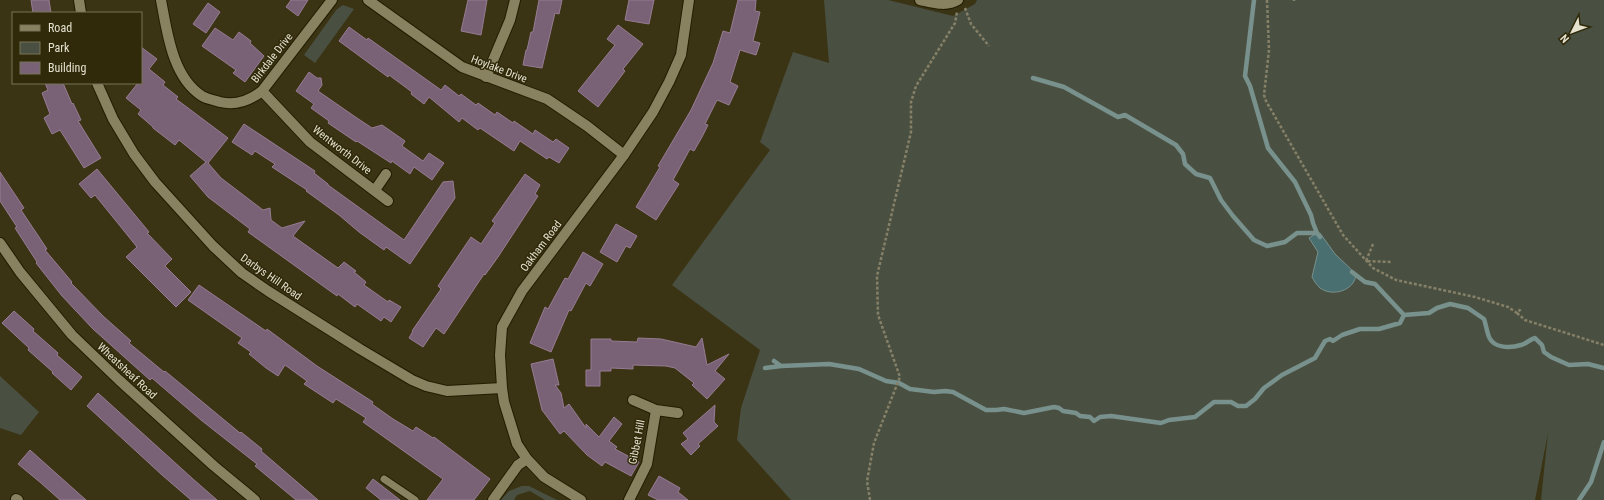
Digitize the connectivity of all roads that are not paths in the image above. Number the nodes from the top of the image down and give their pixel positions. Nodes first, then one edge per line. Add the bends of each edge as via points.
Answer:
1 (79, 0) edge
2 (161, 0) edge
3 (332, 0) edge
4 (368, 0) edge
5 (515, 0) edge
6 (689, 0) edge
7 (920, 0) edge
8 (960, 5) edge
9 (81, 12) edge
10 (486, 77) junction
11 (97, 84) edge
12 (262, 91) junction
13 (624, 155) junction
14 (386, 174) dead end
15 (375, 190) junction
16 (388, 200) dead end
17 (0, 243) edge
18 (502, 388) junction
19 (633, 400) dead end
20 (656, 410) junction
21 (678, 413) dead end
22 (527, 459) junction
23 (384, 479) dead end
24 (255, 500) edge
25 (415, 500) edge
26 (494, 500) edge
27 (581, 500) edge
28 (629, 500) edge

1 - 9 street
2 - 12 street, Birkdale Drive via 173,56 193,88 203,96 227,104 246,101
3 - 12 street, Birkdale Drive
4 - 10 street, Hoylake Drive via 462,67
5 - 10 street via 510,20
6 - 13 street, Oakham Road via 681,55 653,112
7 - 8 street
10 - 13 street, Hoylake Drive via 547,99
11 - 18 street, Darbys Hill Road via 113,119 155,182 213,246 242,273 412,380 447,391
12 - 15 street, Wentworth Drive via 310,142
13 - 18 street, Oakham Road via 522,291 507,317 502,327 500,342
14 - 15 street, Wentworth Drive
15 - 16 street, Wentworth Drive
17 - 24 street, Wheatsheaf Road via 20,272 72,335 214,466
18 - 22 street, Oakham Road via 517,444
19 - 20 street, Gibbet Hill
20 - 21 street, Gibbet Hill
20 - 28 street, Gibbet Hill via 647,464
22 - 26 street via 518,465
22 - 27 street, Oakham Road via 544,477
23 - 25 lane

